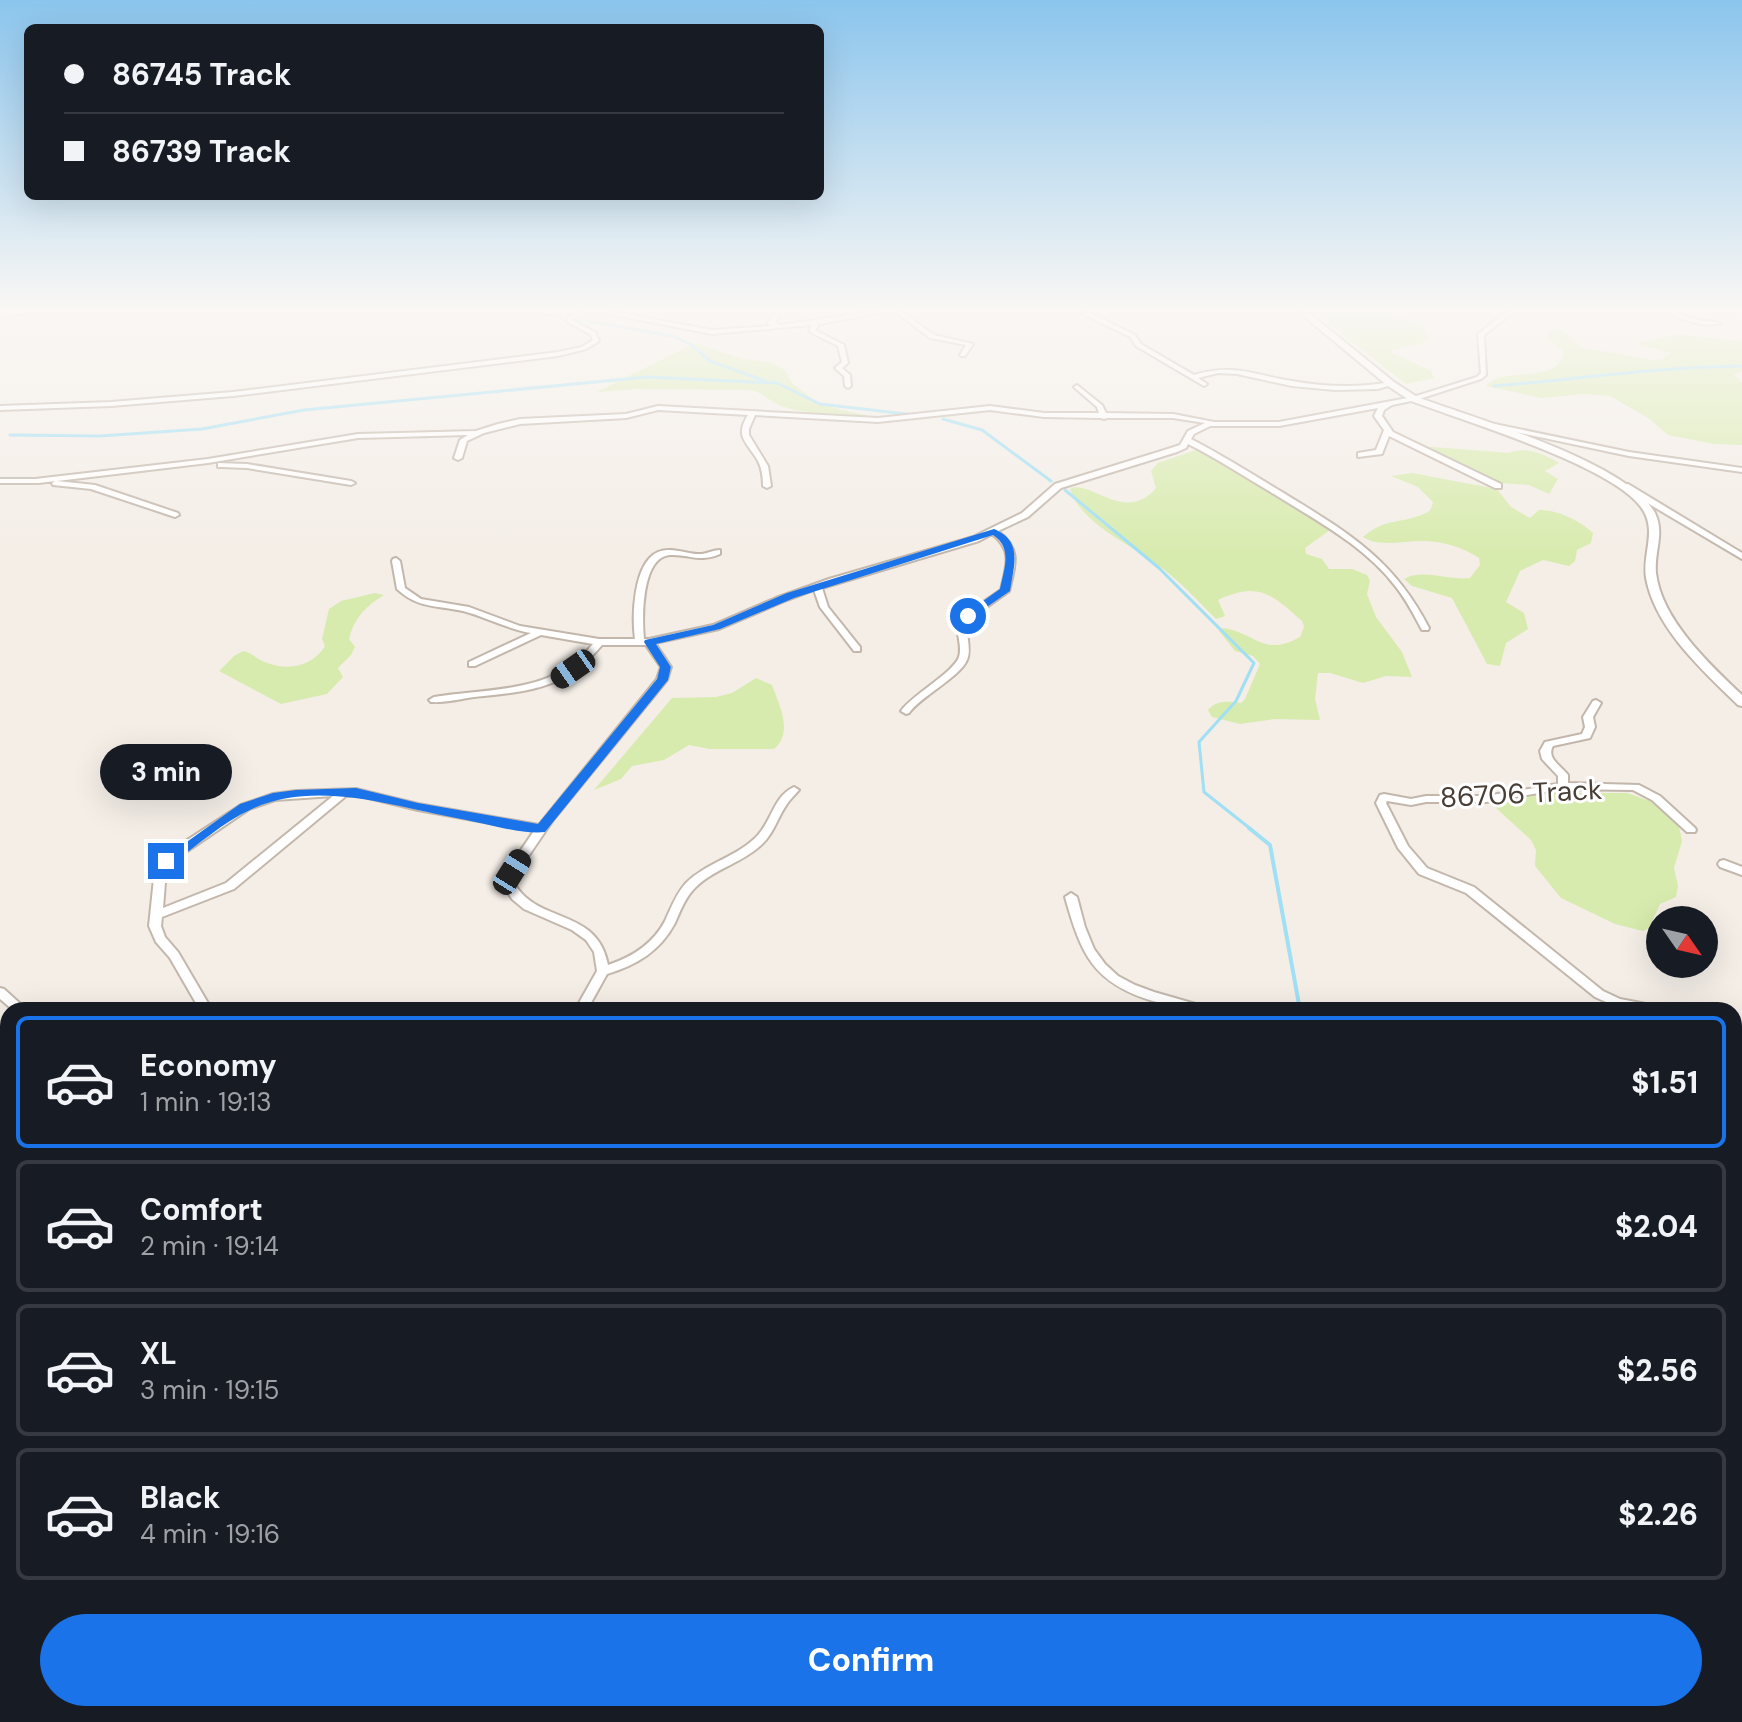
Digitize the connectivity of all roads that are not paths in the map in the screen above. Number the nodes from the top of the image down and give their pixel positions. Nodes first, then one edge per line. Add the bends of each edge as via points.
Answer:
1 (238, 393) edge
2 (1085, 393) edge
3 (1405, 393) edge
4 (1431, 393) edge
5 (1414, 399) junction
6 (1392, 403) junction
7 (0, 408) edge
8 (754, 412) junction
9 (1104, 417) junction
10 (1475, 422) junction
11 (1216, 423) junction
12 (1387, 431) junction
13 (478, 433) junction
14 (1187, 440) junction
15 (1361, 455) dead end
16 (458, 458) dead end
17 (192, 463) junction
18 (1742, 470) edge
19 (0, 481) edge
20 (35, 481) junction
21 (351, 483) dead end
22 (1621, 484) junction
23 (767, 486) dead end
24 (1498, 486) dead end
25 (175, 515) dead end
26 (994, 532) junction
27 (717, 552) dead end
28 (1742, 557) edge
29 (396, 561) dead end
30 (817, 587) junction
31 (1425, 628) dead end
32 (540, 631) junction
33 (599, 642) junction
34 (644, 643) junction
35 (857, 649) dead end
36 (472, 664) dead end
37 (434, 700) dead end
38 (1742, 702) edge
39 (1596, 703) dead end
40 (906, 711) dead end
41 (1563, 786) junction
42 (794, 790) dead end
43 (344, 792) junction
44 (541, 829) junction
45 (1691, 830) dead end
46 (1724, 864) dead end
47 (1742, 871) edge
48 (1071, 897) dead end
49 (155, 915) junction
50 (603, 971) junction
51 (201, 1002) edge
52 (586, 1002) edge
53 (1176, 1002) edge
54 (1616, 1002) edge

1 - 7 street
2 - 9 street
3 - 5 street
4 - 5 street
5 - 6 street
5 - 10 street
6 - 11 street via 1279,424
6 - 12 street via 1378,414
8 - 9 street via 892,420 990,408
8 - 13 street via 658,408 628,416 529,421
8 - 23 street via 746,428 748,445 762,462
9 - 11 street via 1173,416
10 - 18 street via 1629,454
10 - 22 street
11 - 14 street via 1197,429
12 - 15 street via 1379,452
12 - 24 street
13 - 16 street via 461,443
13 - 17 street via 358,436
14 - 26 street via 1166,453 1058,486 1025,515
14 - 31 street via 1356,542 1415,604
17 - 20 street
17 - 21 street
19 - 20 street
20 - 25 street via 92,487
22 - 28 street
22 - 38 street via 1639,498 1656,527 1652,585 1674,627
26 - 30 street
26 - 40 street via 1010,544 1005,591 963,620 962,662
27 - 34 street via 701,558 656,558 641,588 637,616
29 - 32 street via 398,581 411,598
30 - 34 street via 716,627
30 - 35 street via 824,607
32 - 33 street
32 - 36 street
33 - 34 street
33 - 37 street via 584,660 549,683
34 - 44 street via 666,667 662,680
39 - 41 street via 1589,712 1586,736 1549,744 1545,751 1563,775
41 - 45 street, 86706 Track via 1644,790
41 - 54 street, 86706 Track via 1486,799 1411,802 1384,797 1381,803 1403,848 1423,871 1470,890
42 - 50 street via 777,808 763,837 689,887 667,928 646,952
43 - 44 street
43 - 49 street via 230,886
43 - 49 street via 273,797 230,816 166,861 158,877
44 - 50 street via 512,872 511,892 582,931 599,950
46 - 47 street
48 - 53 street via 1094,961 1109,979
49 - 51 street via 157,933
50 - 52 street

